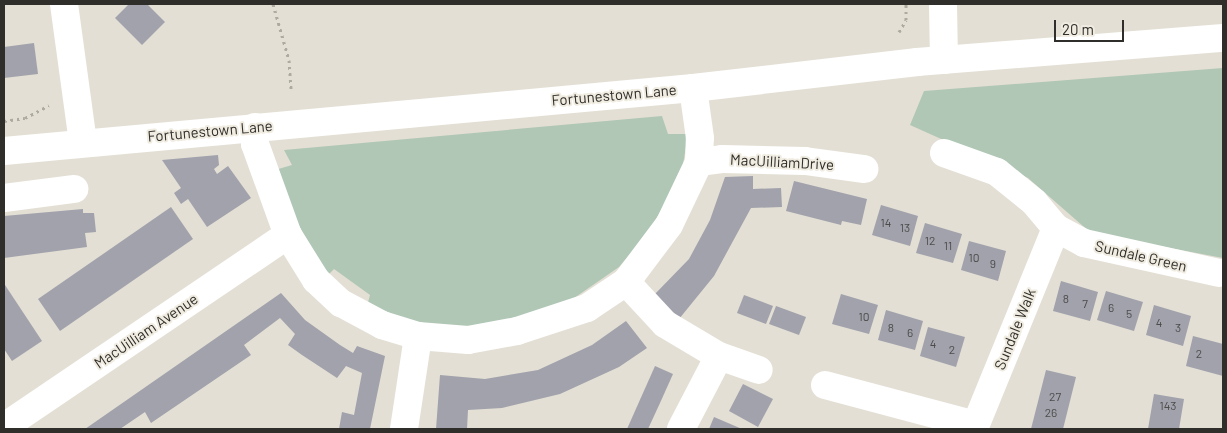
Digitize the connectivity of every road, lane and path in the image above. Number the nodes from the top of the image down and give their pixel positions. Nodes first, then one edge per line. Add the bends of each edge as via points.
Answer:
1 (64, 4) edge
2 (273, 4) edge
3 (906, 4) edge
4 (943, 4) edge
5 (899, 32) dead end
6 (1223, 38) edge
7 (944, 60) junction
8 (693, 88) junction
9 (291, 92) dead end
10 (49, 105) dead end
11 (4, 121) edge
12 (255, 127) junction
13 (83, 142) junction
14 (4, 151) edge
15 (944, 153) dead end
16 (699, 162) junction
17 (864, 168) dead end
18 (74, 189) dead end
19 (4, 198) edge
20 (1056, 228) junction
21 (288, 235) junction
22 (1219, 273) dead end
23 (626, 282) junction
24 (418, 336) junction
25 (719, 356) junction
26 (759, 370) dead end
27 (825, 386) dead end
28 (6, 425) edge
29 (975, 427) edge
30 (404, 429) edge
31 (681, 429) edge

1 - 13 street
2 - 9 path via 289,60
3 - 5 path via 906,20
4 - 7 street
6 - 7 street, Fortunestown Lane
7 - 8 street, Fortunestown Lane
8 - 12 street, Fortunestown Lane
8 - 16 street via 700,138
10 - 11 path via 24,118
12 - 13 street, Fortunestown Lane
12 - 21 street via 255,144
13 - 14 street, Fortunestown Lane
15 - 20 street, Sundale Green via 997,172 1034,202
16 - 17 street, MacUilliamDrive via 722,159 805,161
16 - 23 street via 669,225
18 - 19 street
20 - 22 street, Sundale Green via 1099,248
20 - 29 street, Sundale Walk
21 - 24 street via 316,280 341,304 382,325
21 - 28 street, MacUilliam Avenue
23 - 24 street via 587,308 516,331 468,340
23 - 25 street via 665,324
24 - 30 street
25 - 26 street
25 - 31 street
27 - 29 street

